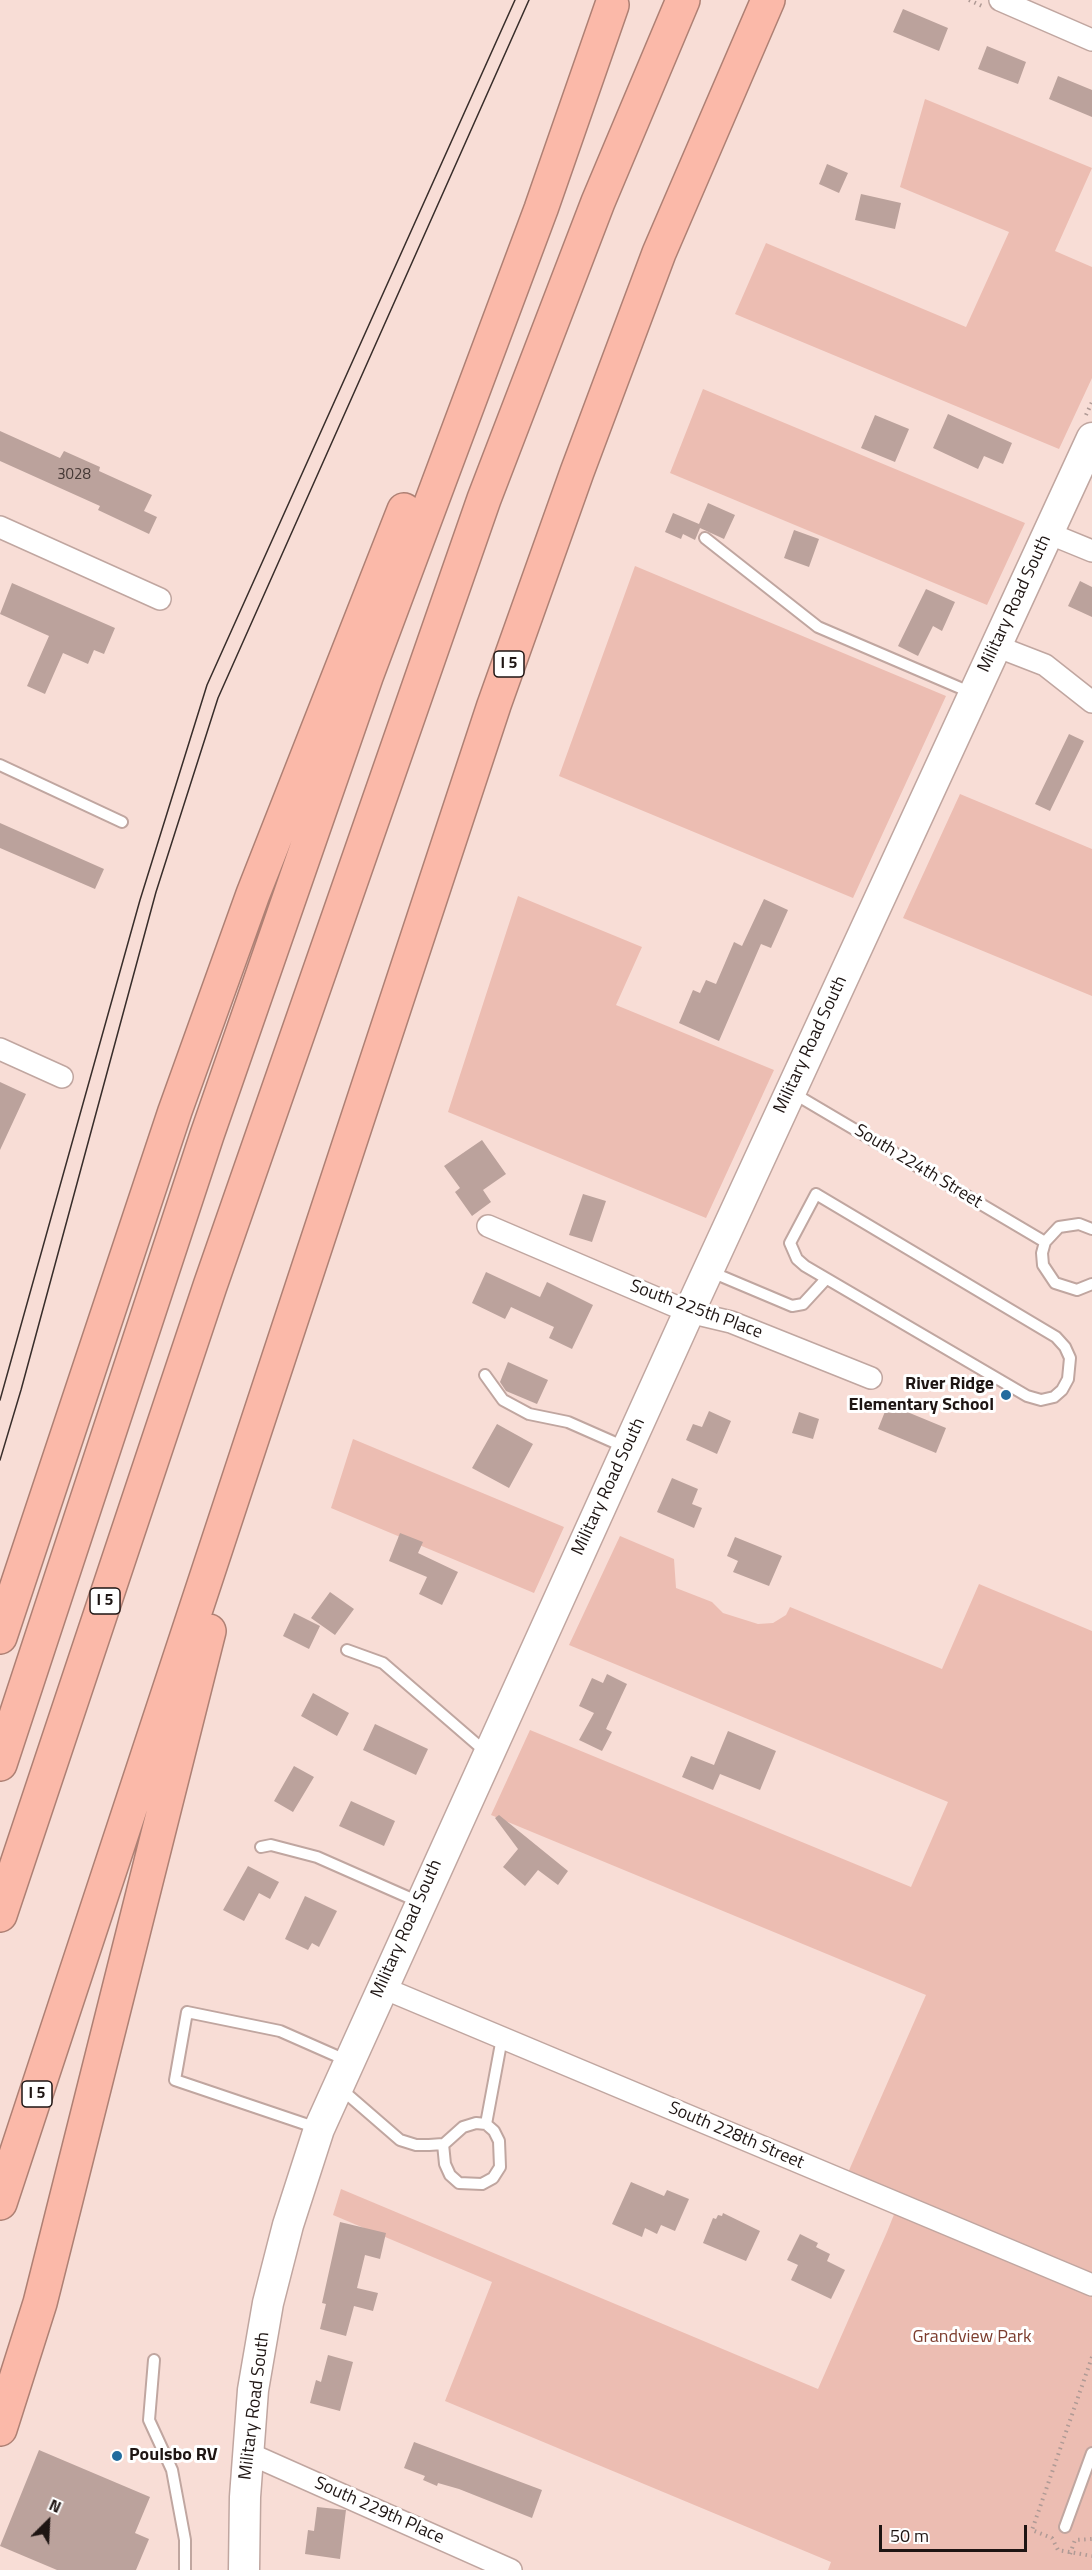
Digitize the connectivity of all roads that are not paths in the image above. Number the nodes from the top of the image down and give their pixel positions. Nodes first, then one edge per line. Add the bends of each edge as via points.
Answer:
1 (682, 0) edge
2 (1000, 0) edge
3 (613, 3) edge
4 (767, 5) edge
5 (1092, 40) edge
6 (1092, 438) edge
7 (0, 527) edge
8 (1048, 533) junction
9 (705, 538) dead end
10 (1092, 550) edge
11 (159, 599) dead end
12 (996, 646) junction
13 (974, 694) junction
14 (1092, 702) edge
15 (0, 765) edge
16 (122, 822) dead end
17 (0, 1049) edge
18 (62, 1077) dead end
19 (790, 1091) junction
20 (488, 1226) dead end
21 (1092, 1229) edge
22 (1045, 1242) junction
23 (708, 1270) junction
24 (826, 1279) junction
25 (1092, 1284) edge
26 (689, 1312) junction
27 (283, 1341) junction
28 (485, 1375) dead end
29 (871, 1378) dead end
30 (627, 1448) junction
31 (0, 1637) edge
32 (347, 1650) dead end
33 (487, 1753) junction
34 (0, 1764) edge
35 (261, 1847) dead end
36 (419, 1902) junction
37 (0, 1915) edge
38 (381, 1987) junction
39 (502, 2038) junction
40 (343, 2073) junction
41 (486, 2124) junction
42 (319, 2129) junction
43 (443, 2144) junction
44 (0, 2203) edge
45 (1092, 2285) edge
46 (154, 2360) dead end
47 (0, 2429) edge
48 (248, 2453) junction
49 (1092, 2453) edge
50 (1065, 2527) dead end
51 (184, 2570) edge
52 (244, 2570) edge
53 (511, 2570) edge

1 - 37 highway, I 5 via 598,202 484,499 210,1286
2 - 5 street
3 - 31 highway via 430,444 249,905 171,1122
3 - 34 highway via 335,766 207,1135
4 - 27 highway, I 5 via 659,253 577,472 494,705
6 - 8 main road, Military Road South
7 - 11 street
8 - 10 street
8 - 12 main road, Military Road South
9 - 13 lane via 818,627
12 - 13 main road, Military Road South
12 - 14 street via 1045,665
13 - 19 main road, Military Road South
15 - 16 lane
17 - 18 street
19 - 22 lane, South 224th Street
19 - 23 main road, Military Road South
20 - 26 street, South 225th Place
21 - 22 lane via 1069,1224 1059,1227
22 - 25 lane via 1043,1265 1055,1283 1077,1290
23 - 24 lane via 792,1306 803,1304
23 - 26 main road, Military Road South
24 - 24 lane via 1027,1396 1041,1400 1054,1397 1068,1379 1070,1358 1056,1337 816,1194 790,1243 797,1259
26 - 29 street, South 225th Place via 731,1322
26 - 30 main road, Military Road South
27 - 44 highway, I 5
27 - 47 highway via 40,2302
28 - 30 lane via 503,1400 528,1414 568,1422
30 - 33 main road, Military Road South
32 - 33 lane via 383,1663
33 - 36 main road, Military Road South
35 - 36 lane via 271,1845 317,1857
36 - 38 main road, Military Road South
38 - 39 street, South 228th Street
38 - 40 main road, Military Road South
39 - 41 lane
39 - 45 street, South 228th Street
40 - 42 main road, Military Road South
40 - 42 lane via 280,2031 187,2012 176,2080
40 - 43 lane via 400,2140 416,2145
41 - 43 lane via 463,2127
41 - 43 lane via 494,2131 501,2154 496,2172 482,2184 459,2183 450,2175
42 - 48 main road, Military Road South via 268,2303 253,2390
46 - 51 lane via 149,2420 172,2470 185,2540
48 - 52 main road, Military Road South
48 - 53 street, South 229th Place
49 - 50 lane

